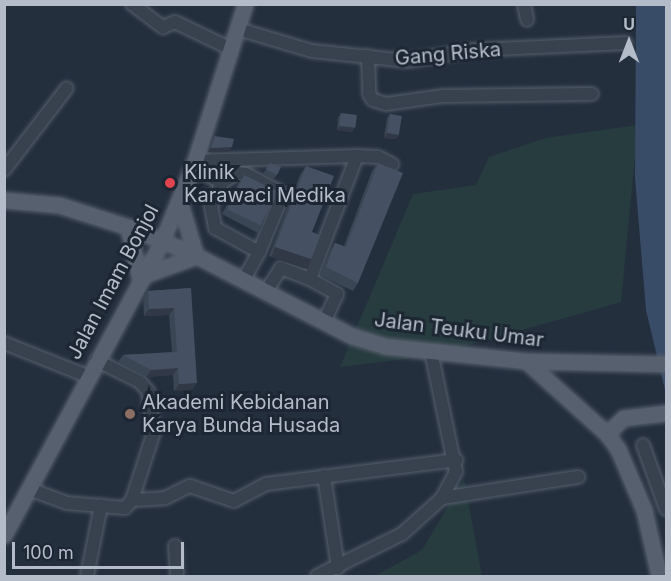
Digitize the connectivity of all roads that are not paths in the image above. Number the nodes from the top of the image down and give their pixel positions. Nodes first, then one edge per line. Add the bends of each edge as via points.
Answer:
1 (132, 4) edge
2 (245, 4) edge
3 (524, 4) edge
4 (527, 20) dead end
5 (238, 29) junction
6 (626, 43) dead end
7 (231, 49) junction
8 (368, 56) junction
9 (67, 88) dead end
10 (592, 94) dead end
11 (357, 156) junction
12 (194, 164) junction
13 (392, 164) dead end
14 (4, 170) edge
15 (222, 182) junction
16 (4, 200) edge
17 (179, 200) junction
18 (128, 227) junction
19 (162, 241) junction
20 (259, 252) junction
21 (196, 256) junction
22 (141, 278) junction
23 (310, 279) junction
24 (243, 281) junction
25 (265, 293) junction
26 (324, 322) junction
27 (4, 343) edge
28 (431, 351) junction
29 (96, 360) junction
30 (526, 361) junction
31 (666, 364) edge
32 (87, 376) junction
33 (666, 413) edge
34 (607, 434) junction
35 (643, 445) dead end
36 (456, 460) junction
37 (324, 476) junction
38 (578, 477) dead end
39 (28, 489) junction
40 (442, 498) junction
41 (132, 500) junction
42 (101, 505) junction
43 (666, 509) edge
44 (4, 536) edge
45 (175, 546) dead end
46 (338, 568) junction
47 (87, 576) edge
48 (177, 576) edge
49 (317, 576) edge
50 (659, 576) edge

1 - 7 street via 163,27 175,22
2 - 5 main road, Jalan Imam Bonjol
3 - 4 street
5 - 7 main road, Jalan Imam Bonjol
5 - 8 street, Gang Riska via 312,51
6 - 8 street, Gang Riska via 475,50 407,61
7 - 12 main road, Jalan Imam Bonjol
8 - 10 street via 369,94 373,100 386,104 443,96
9 - 14 street
11 - 12 street
11 - 13 street via 378,157
11 - 23 street
12 - 15 street
12 - 17 main road, Jalan Imam Bonjol
15 - 20 street via 211,206 215,228
15 - 20 street via 237,173 246,174 278,190 282,197
16 - 18 main road, Jalan Teuku Umar via 59,205
17 - 19 main road, Jalan Imam Bonjol
17 - 21 main road
18 - 19 main road, Jalan Teuku Umar
18 - 22 main road
19 - 21 main road, Jalan Teuku Umar
19 - 22 main road, Jalan Imam Bonjol
20 - 24 street
21 - 22 main road
21 - 24 main road, Jalan Teuku Umar
22 - 29 main road, Jalan Imam Bonjol
23 - 25 street via 280,268
23 - 26 street via 337,294
24 - 25 main road, Jalan Teuku Umar
25 - 26 main road, Jalan Teuku Umar
26 - 28 main road, Jalan Teuku Umar via 384,346
27 - 32 street
28 - 30 main road, Jalan Teuku Umar
28 - 36 street
29 - 32 main road, Jalan Imam Bonjol
29 - 41 street via 140,382 148,391 154,432
30 - 31 main road, Jalan Teuku Umar
30 - 34 main road
32 - 39 main road, Jalan Imam Bonjol
33 - 34 main road via 623,418
34 - 50 main road via 618,449 644,510
35 - 43 street
36 - 37 street
36 - 40 street via 456,472
37 - 41 street via 266,484 234,501 190,486 165,498
37 - 46 street
38 - 40 street
39 - 42 street via 67,503
39 - 44 main road, Jalan Imam Bonjol
40 - 46 street via 402,534
41 - 42 street via 125,508
42 - 47 street
45 - 48 street
46 - 49 street

